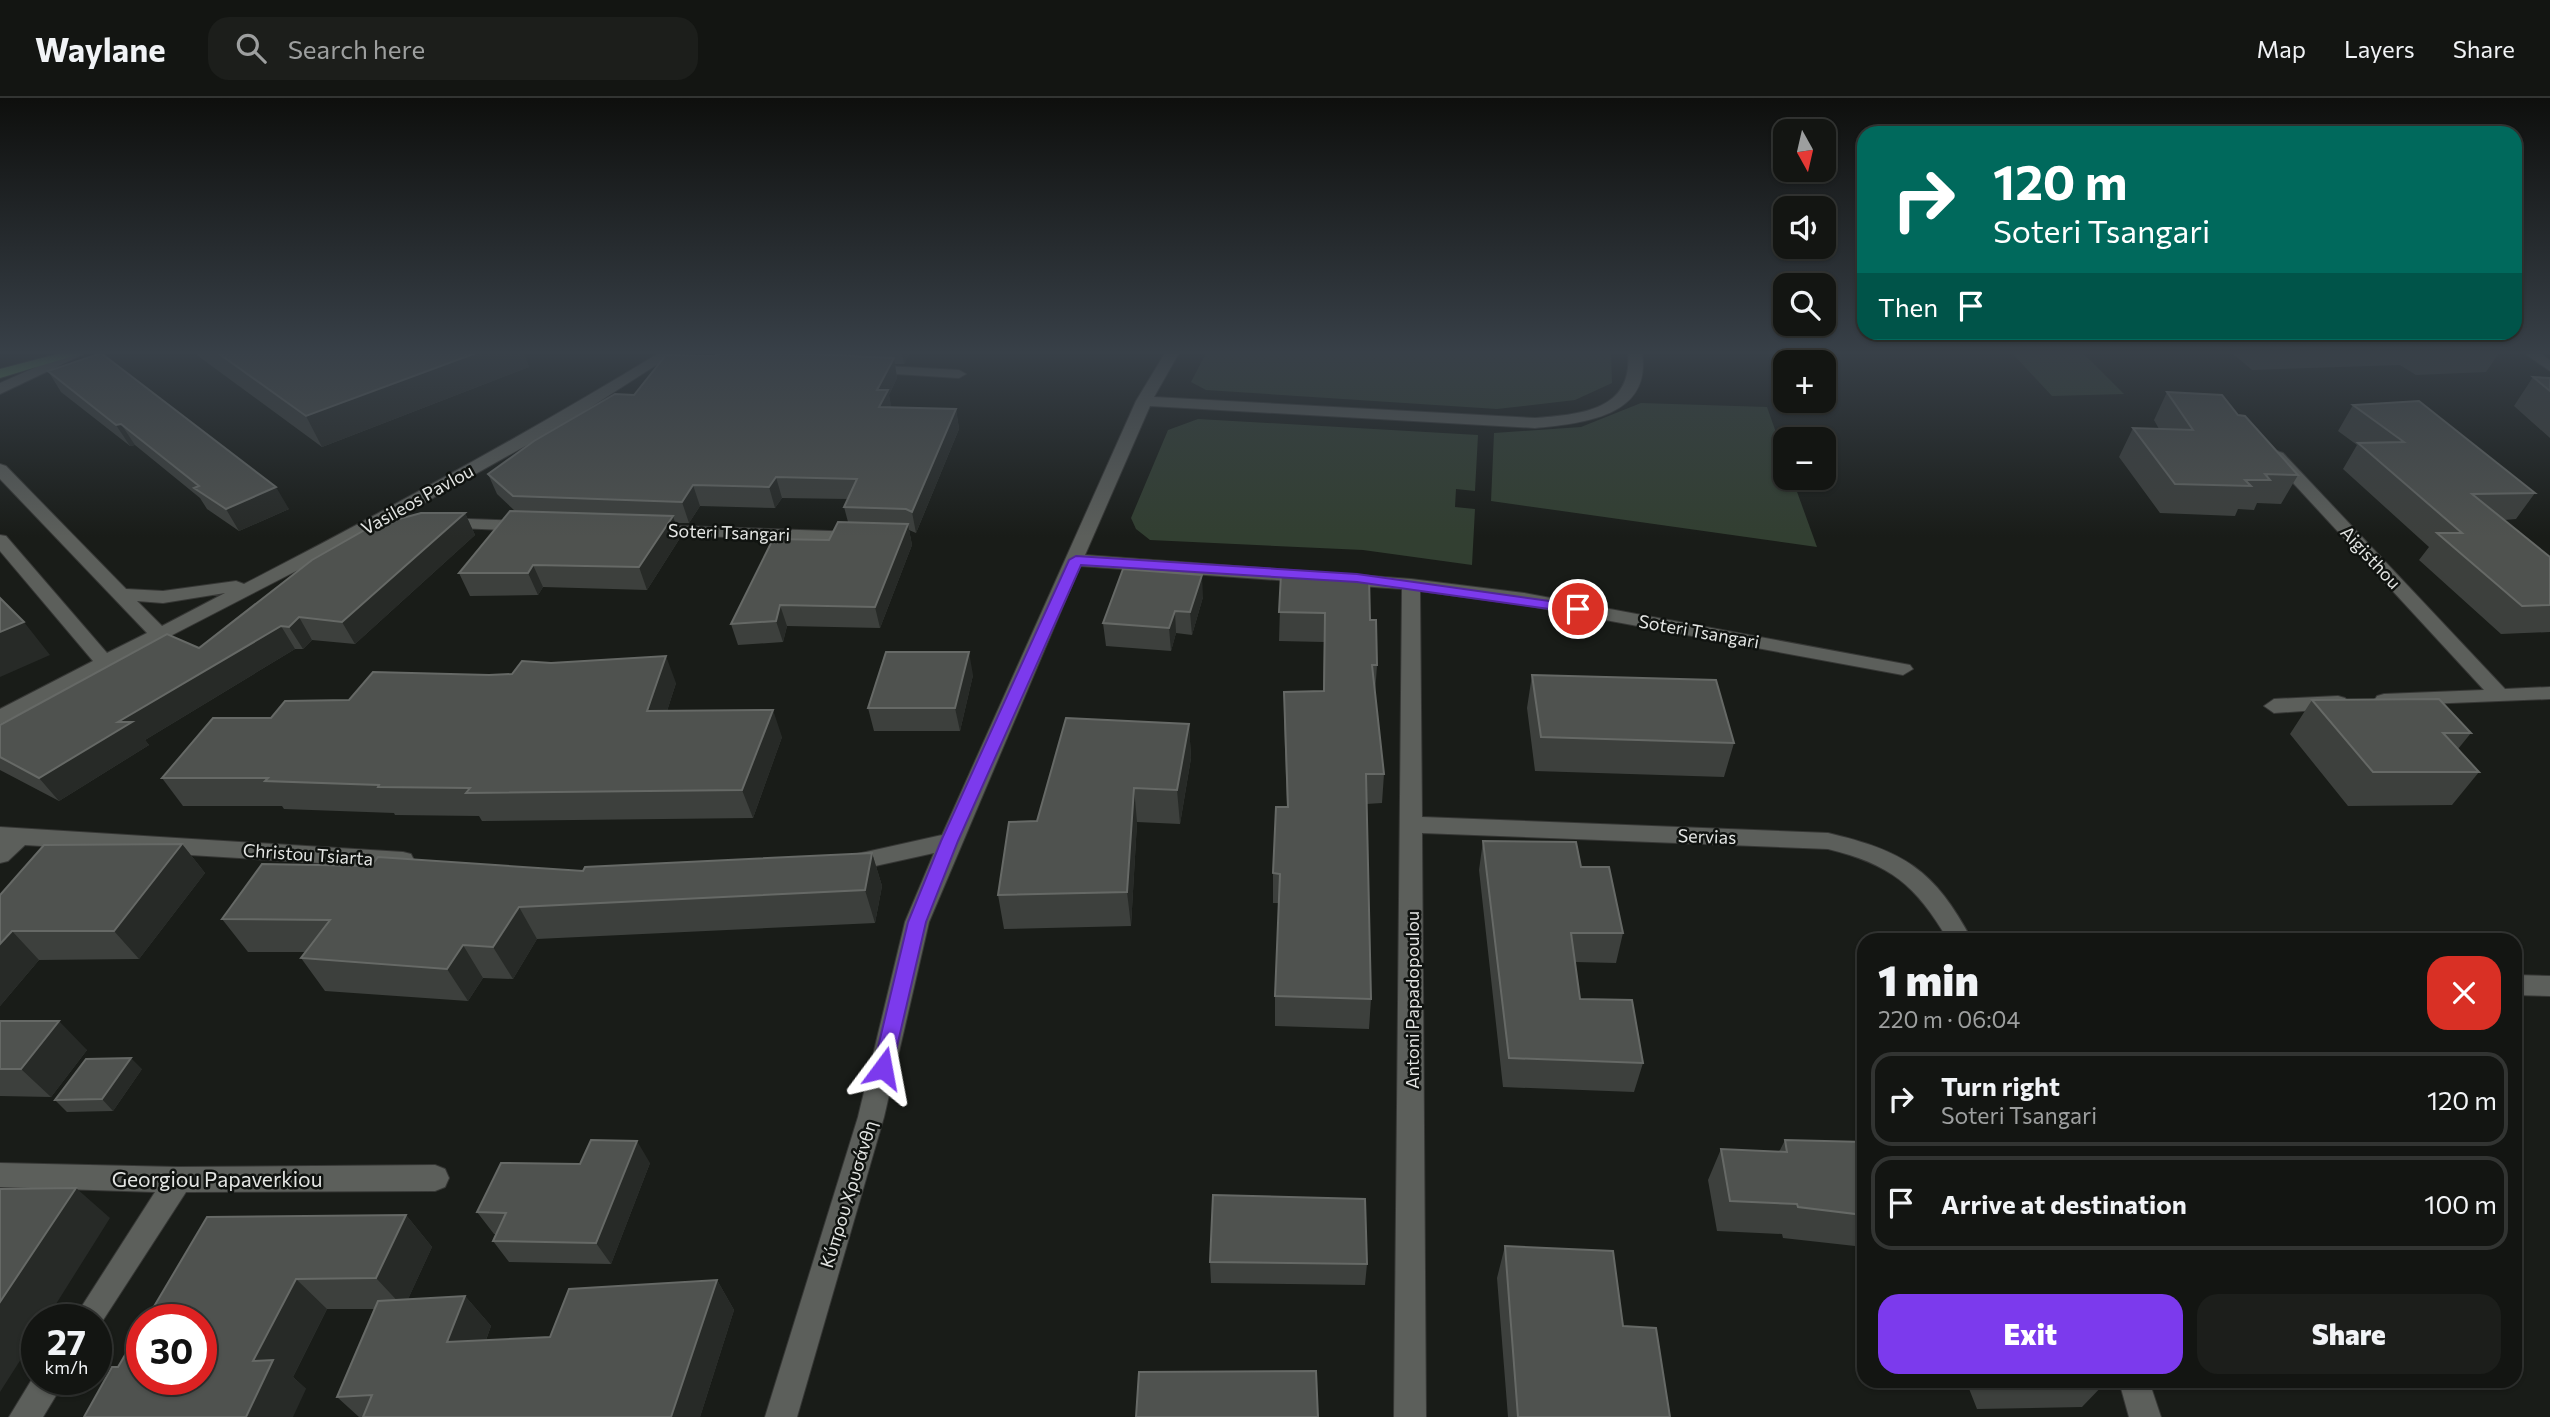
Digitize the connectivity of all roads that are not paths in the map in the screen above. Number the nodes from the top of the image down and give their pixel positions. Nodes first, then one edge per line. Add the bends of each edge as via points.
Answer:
1 (570, 415) edge
2 (1138, 415) edge
3 (1385, 415) edge
4 (1586, 415) edge
5 (2260, 439) edge
6 (0, 469) edge
7 (379, 521) junction
8 (547, 527) edge
9 (631, 529) edge
10 (882, 537) edge
11 (0, 540) edge
12 (1076, 560) junction
13 (275, 574) junction
14 (1411, 584) junction
15 (120, 594) junction
16 (159, 634) junction
17 (105, 663) junction
18 (1903, 669) dead end
19 (2550, 693) edge
20 (2500, 695) junction
21 (2274, 706) dead end
22 (0, 716) edge
23 (1412, 825) junction
24 (10, 835) edge
25 (950, 841) junction
26 (0, 855) edge
27 (425, 861) edge
28 (830, 865) edge
29 (1956, 933) edge
30 (2522, 985) edge
31 (2550, 986) edge
32 (0, 1175) edge
33 (435, 1178) dead end
34 (178, 1180) junction
35 (98, 1304) edge
36 (39, 1395) edge
37 (25, 1417) edge
38 (781, 1417) edge
39 (1410, 1417) edge

1 - 7 street, Vasileos Pavlou
2 - 12 street, Κύπρου Χρυσάνθη
3 - 4 street via 1535,423
5 - 20 street, Aigisthou
6 - 15 street
7 - 8 street
7 - 13 street, Vasileos Pavlou
9 - 10 street, Soteri Tsangari
11 - 17 street
12 - 14 street, Soteri Tsangari
12 - 25 street, Κύπρου Χρυσάνθη
13 - 15 street via 190,595 144,598
13 - 16 street, Vasileos Pavlou
14 - 18 street, Soteri Tsangari via 1524,599
14 - 23 street, Antoni Papadopoulou
15 - 16 street
16 - 17 street, Vasileos Pavlou
17 - 22 street, Vasileos Pavlou
19 - 20 street
20 - 21 street
23 - 29 street, Servias via 1828,841 1867,849 1901,865 1925,884
23 - 39 street, Antoni Papadopoulou
24 - 26 street
24 - 27 street, Christou Tsiarta
25 - 28 street
25 - 38 street, Κύπρου Χρυσάνθη via 917,922 871,1117
30 - 31 street
32 - 34 street, Georgiou Papaverkiou
33 - 34 street, Georgiou Papaverkiou
34 - 35 street
36 - 37 street

